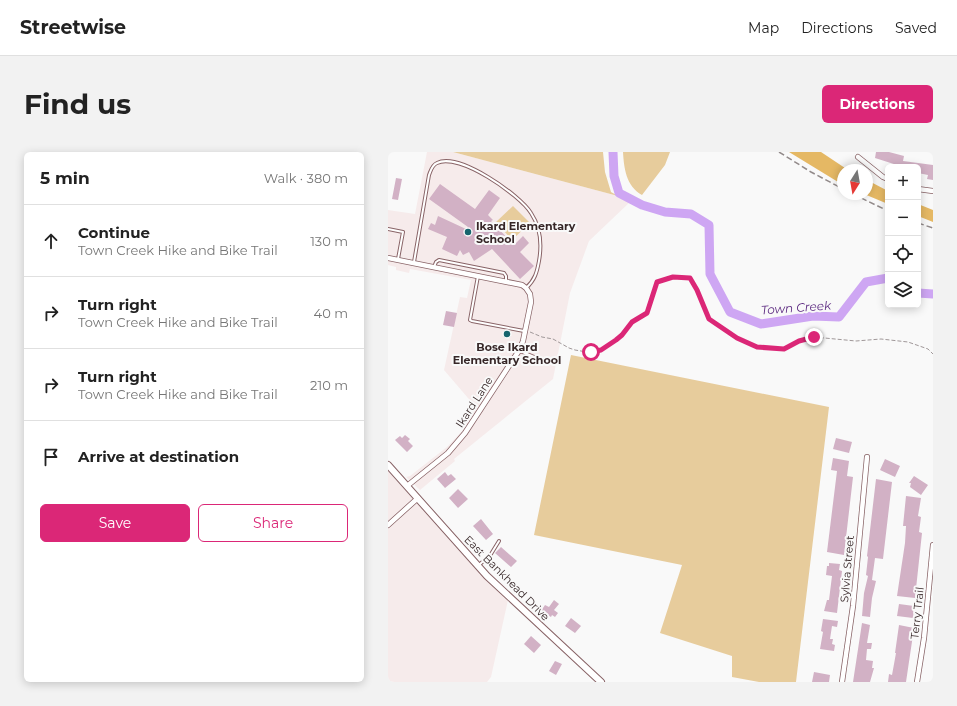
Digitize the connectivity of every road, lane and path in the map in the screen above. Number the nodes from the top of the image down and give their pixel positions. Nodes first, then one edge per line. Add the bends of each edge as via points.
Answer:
1 (858, 157) dead end
2 (885, 178) edge
3 (921, 190) edge
4 (933, 192) edge
5 (388, 229) edge
6 (388, 258) edge
7 (397, 260) junction
8 (414, 263) junction
9 (434, 268) junction
10 (478, 276) junction
11 (506, 281) junction
12 (526, 288) junction
13 (525, 332) junction
14 (519, 351) junction
15 (933, 354) edge
16 (539, 359) dead end
17 (867, 456) dead end
18 (388, 465) edge
19 (408, 486) junction
20 (418, 498) junction
21 (388, 525) edge
22 (499, 541) dead end
23 (933, 545) edge
24 (478, 565) junction
25 (601, 682) edge
26 (842, 682) edge
27 (917, 682) edge

1 - 2 street
3 - 4 street
5 - 7 lane via 403,232
6 - 7 street
7 - 8 street
8 - 9 street
8 - 12 lane via 432,168 442,161 465,165 485,174 522,203 537,225 541,247 536,278
9 - 10 street
9 - 11 lane via 439,260 502,272 506,276
10 - 11 street
10 - 13 lane via 470,320
11 - 12 street
12 - 13 street, Ikard Lane via 531,302
13 - 14 street, Ikard Lane
13 - 15 path via 553,339 575,350 601,350 622,335 632,322 647,313 657,282 673,277 690,278 709,319 737,338 757,347 784,349 814,337 856,341 881,339 908,342 928,348
14 - 16 lane
14 - 19 street, Ikard Lane via 465,433 448,452
17 - 26 street, Sylvia Street via 853,606
18 - 19 street, East Bankhead Drive
19 - 20 street, East Bankhead Drive
20 - 21 street
20 - 24 street, East Bankhead Drive
22 - 24 lane via 491,554
23 - 27 street, Terry Trail
24 - 25 street, East Bankhead Drive

